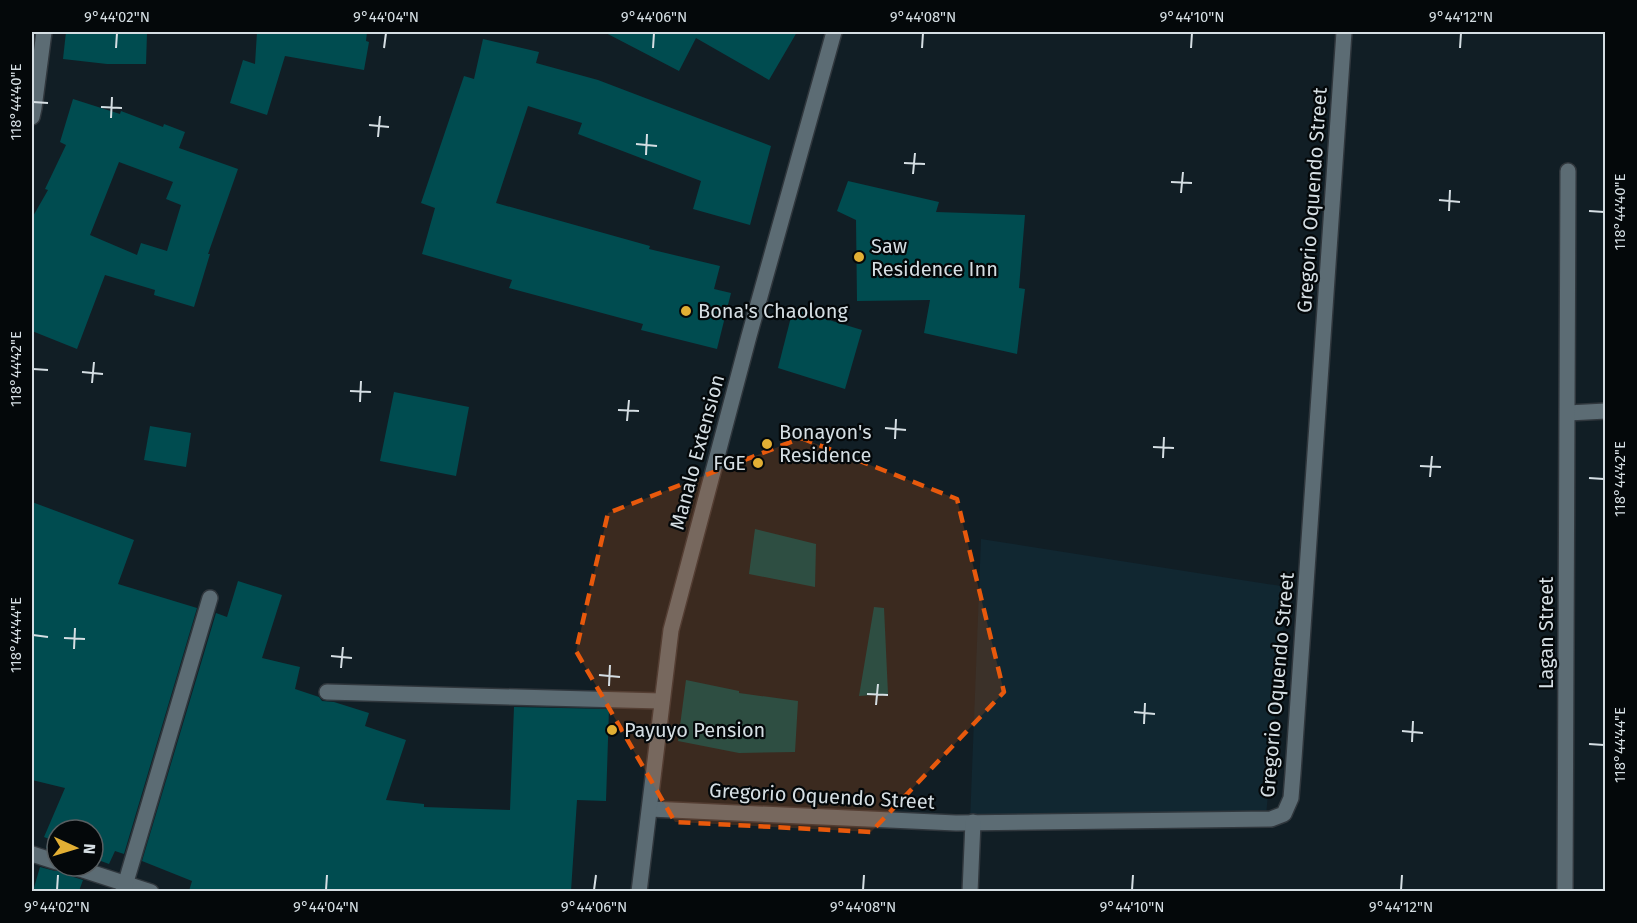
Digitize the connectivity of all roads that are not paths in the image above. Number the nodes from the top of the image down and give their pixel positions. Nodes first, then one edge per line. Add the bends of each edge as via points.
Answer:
1 (44, 32) edge
2 (834, 32) edge
3 (1344, 32) edge
4 (32, 117) edge
5 (1568, 171) dead end
6 (1605, 411) edge
7 (1568, 413) junction
8 (210, 598) dead end
9 (327, 692) dead end
10 (662, 701) junction
11 (650, 809) junction
12 (973, 822) junction
13 (102, 878) edge
14 (125, 887) edge
15 (151, 891) edge
16 (639, 891) edge
17 (970, 891) edge
18 (1565, 891) edge

1 - 4 street
2 - 10 street, Manalo Extension via 671,630
3 - 12 street, Gregorio Oquendo Street via 1288,809 1271,819
5 - 7 street, Lagan Street
6 - 7 street
7 - 18 street, Lagan Street
8 - 14 street
9 - 10 street
10 - 11 street, Manalo Extension
11 - 12 street, Gregorio Oquendo Street
11 - 16 street, Manalo Extension
12 - 17 street
13 - 14 street
14 - 15 street

